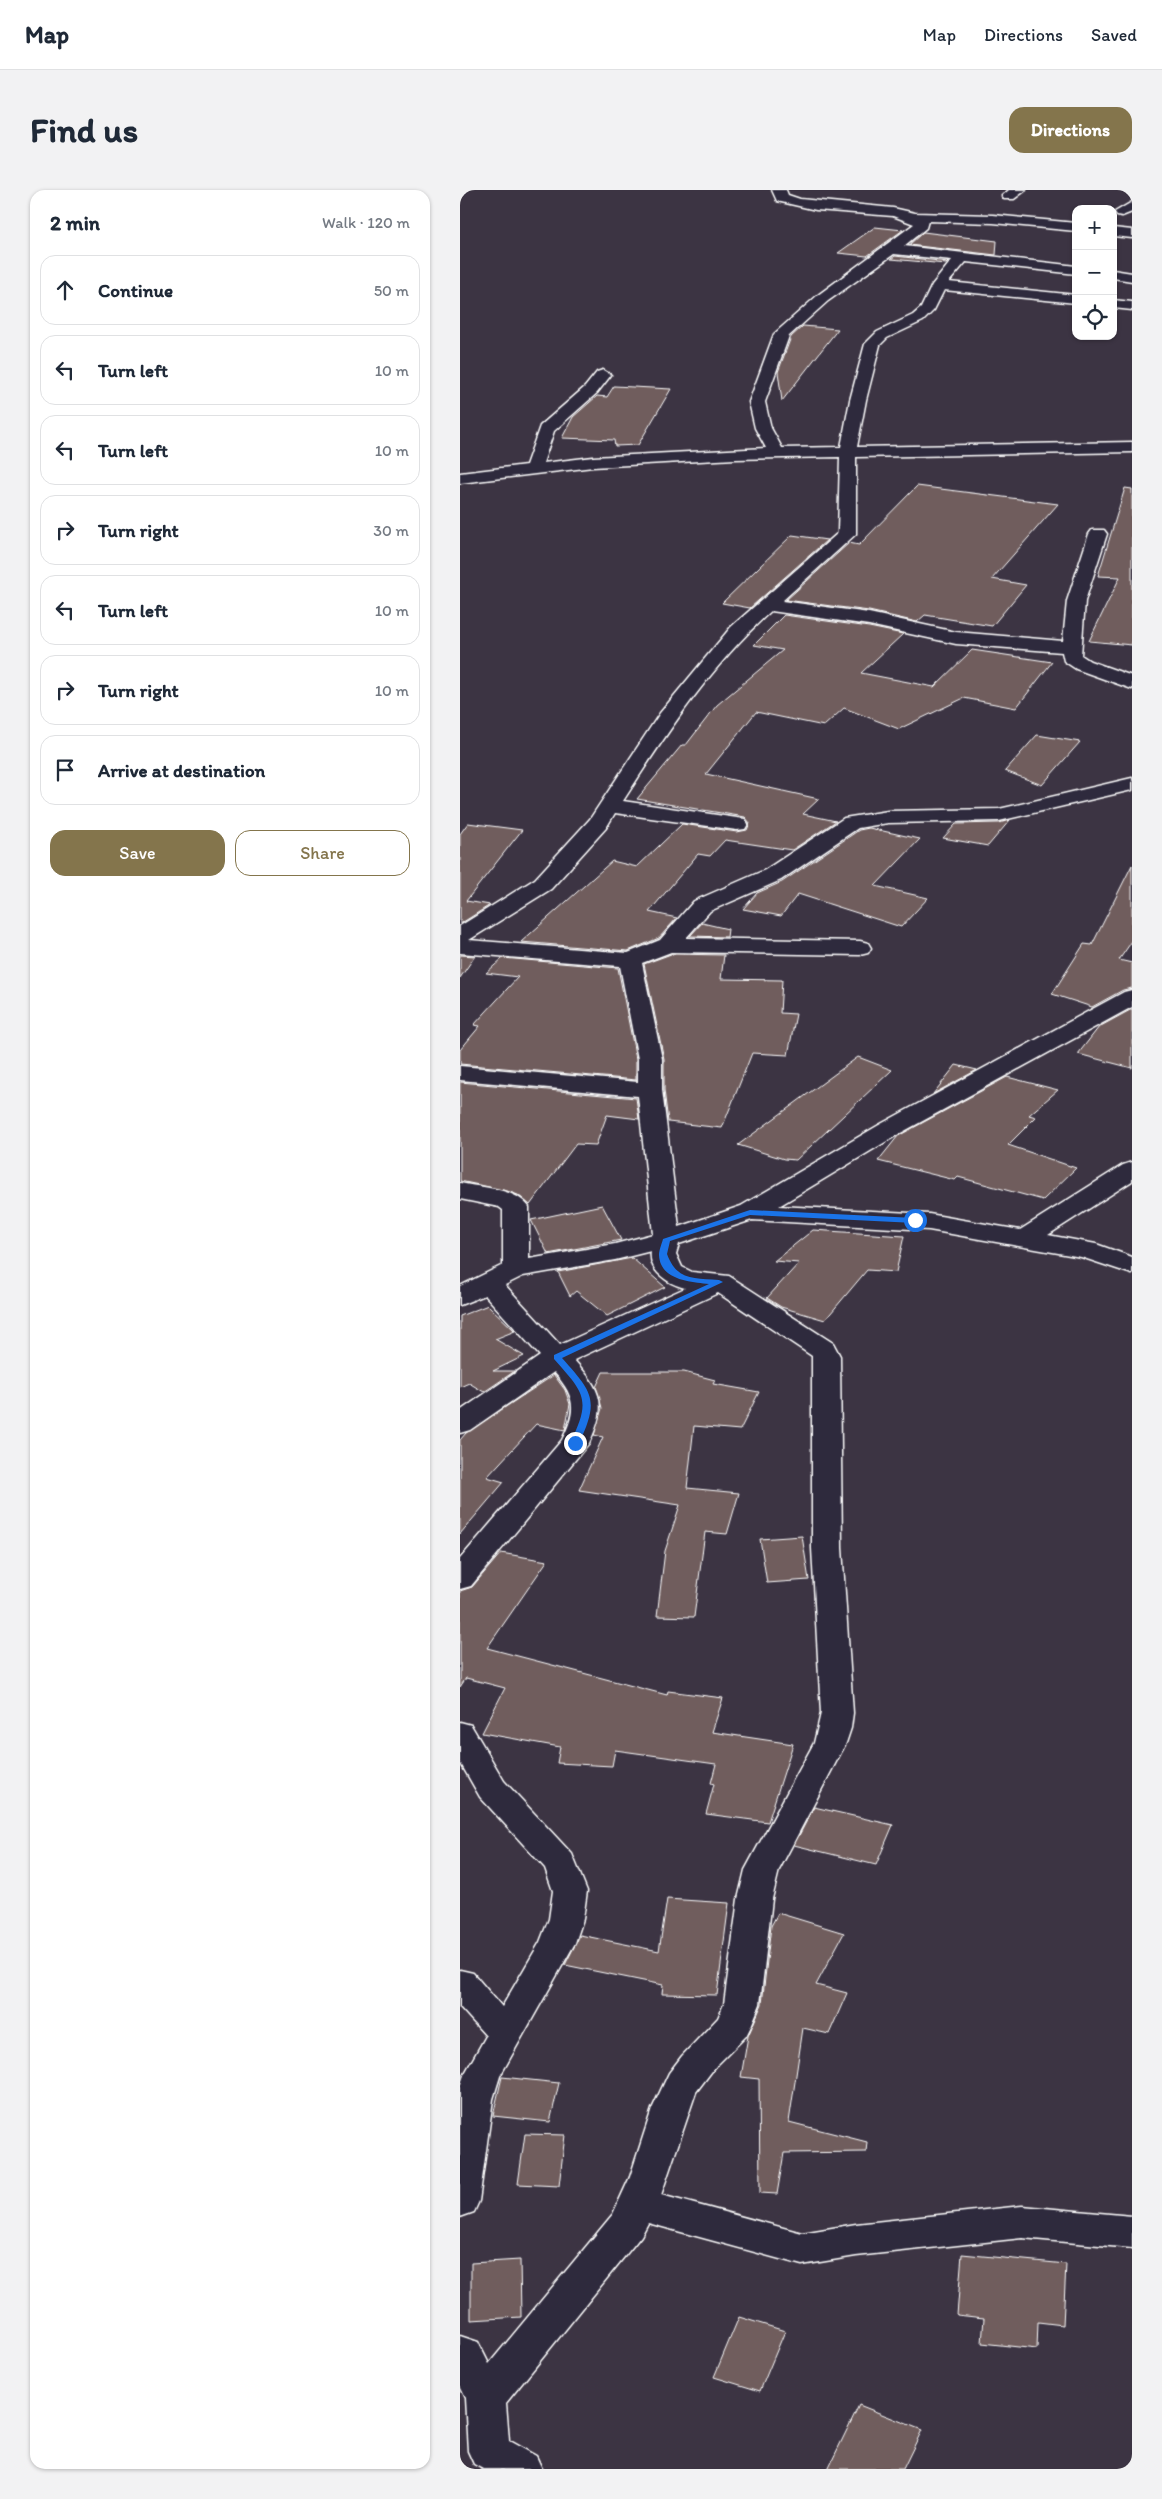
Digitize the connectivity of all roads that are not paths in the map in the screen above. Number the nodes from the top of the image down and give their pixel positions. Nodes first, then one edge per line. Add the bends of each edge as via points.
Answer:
1 (778, 190) edge
2 (916, 217) junction
3 (1072, 228) edge
4 (1117, 232) edge
5 (1132, 234) edge
6 (892, 248) junction
7 (963, 257) junction
8 (1072, 270) edge
9 (1117, 274) edge
10 (1132, 276) edge
11 (939, 285) junction
12 (1072, 300) edge
13 (1117, 304) edge
14 (1132, 306) edge
15 (603, 375) dead end
16 (1132, 447) edge
17 (848, 452) junction
18 (777, 454) junction
19 (534, 469) junction
20 (460, 478) edge
21 (1098, 534) dead end
22 (767, 605) junction
23 (1072, 646) junction
24 (1132, 683) edge
25 (1132, 784) edge
26 (611, 806) junction
27 (737, 824) dead end
28 (460, 936) edge
29 (460, 946) edge
30 (668, 946) junction
31 (860, 948) dead end
32 (630, 960) junction
33 (1132, 997) edge
34 (460, 1073) edge
35 (650, 1090) junction
36 (1132, 1170) edge
37 (460, 1191) edge
38 (750, 1212) junction
39 (667, 1239) junction
40 (1024, 1239) junction
41 (1132, 1266) edge
42 (516, 1269) junction
43 (719, 1282) junction
44 (489, 1283) junction
45 (460, 1297) edge
46 (557, 1357) junction
47 (460, 1424) edge
48 (460, 1579) edge
49 (460, 1733) edge
50 (460, 1983) edge
51 (505, 2034) junction
52 (460, 2201) edge
53 (638, 2206) junction
54 (1132, 2232) edge
55 (460, 2353) edge
56 (485, 2398) junction
57 (497, 2463) edge

1 - 2 street via 782,198 805,204
2 - 3 street via 993,219
2 - 6 street via 921,224
4 - 5 street
6 - 7 street
6 - 18 street via 823,298 782,334 757,402 763,428
7 - 8 street
7 - 11 street
9 - 10 street
11 - 12 street
11 - 17 street via 927,310 918,318 882,335 873,344
13 - 14 street
15 - 19 street via 591,390 546,428
16 - 17 street
17 - 18 street
17 - 22 street via 847,534
18 - 19 street via 658,458
19 - 20 street
21 - 23 street via 1076,601
22 - 23 street via 869,619 956,638
22 - 26 street via 738,631 667,717
23 - 24 street via 1074,661
25 - 30 street via 999,815 888,817 852,823 778,872 702,906
26 - 27 street
26 - 28 street via 543,884
29 - 32 street
30 - 31 street
30 - 32 street
32 - 35 street via 650,1059
33 - 38 street via 888,1130
34 - 35 street
35 - 39 street
36 - 40 street
37 - 42 street via 507,1201 516,1207
38 - 39 street
38 - 40 street via 915,1220
39 - 42 street via 615,1252
39 - 43 street via 663,1254 667,1266 674,1273 686,1280
40 - 41 street via 1087,1250
42 - 44 street
43 - 46 street
43 - 53 street via 815,1342 826,1356 827,1548 837,1713 830,1743 762,1870 738,2017 677,2093
44 - 45 street
44 - 46 street
46 - 47 street
46 - 48 street via 581,1385 588,1402 585,1422 575,1443
49 - 51 street via 492,1789 560,1863 570,1891 566,1919 557,1943
50 - 51 street
51 - 52 street via 482,2075 475,2099
53 - 54 street via 802,2249 1022,2222
53 - 56 street via 627,2225
55 - 56 street via 464,2354
56 - 57 street

